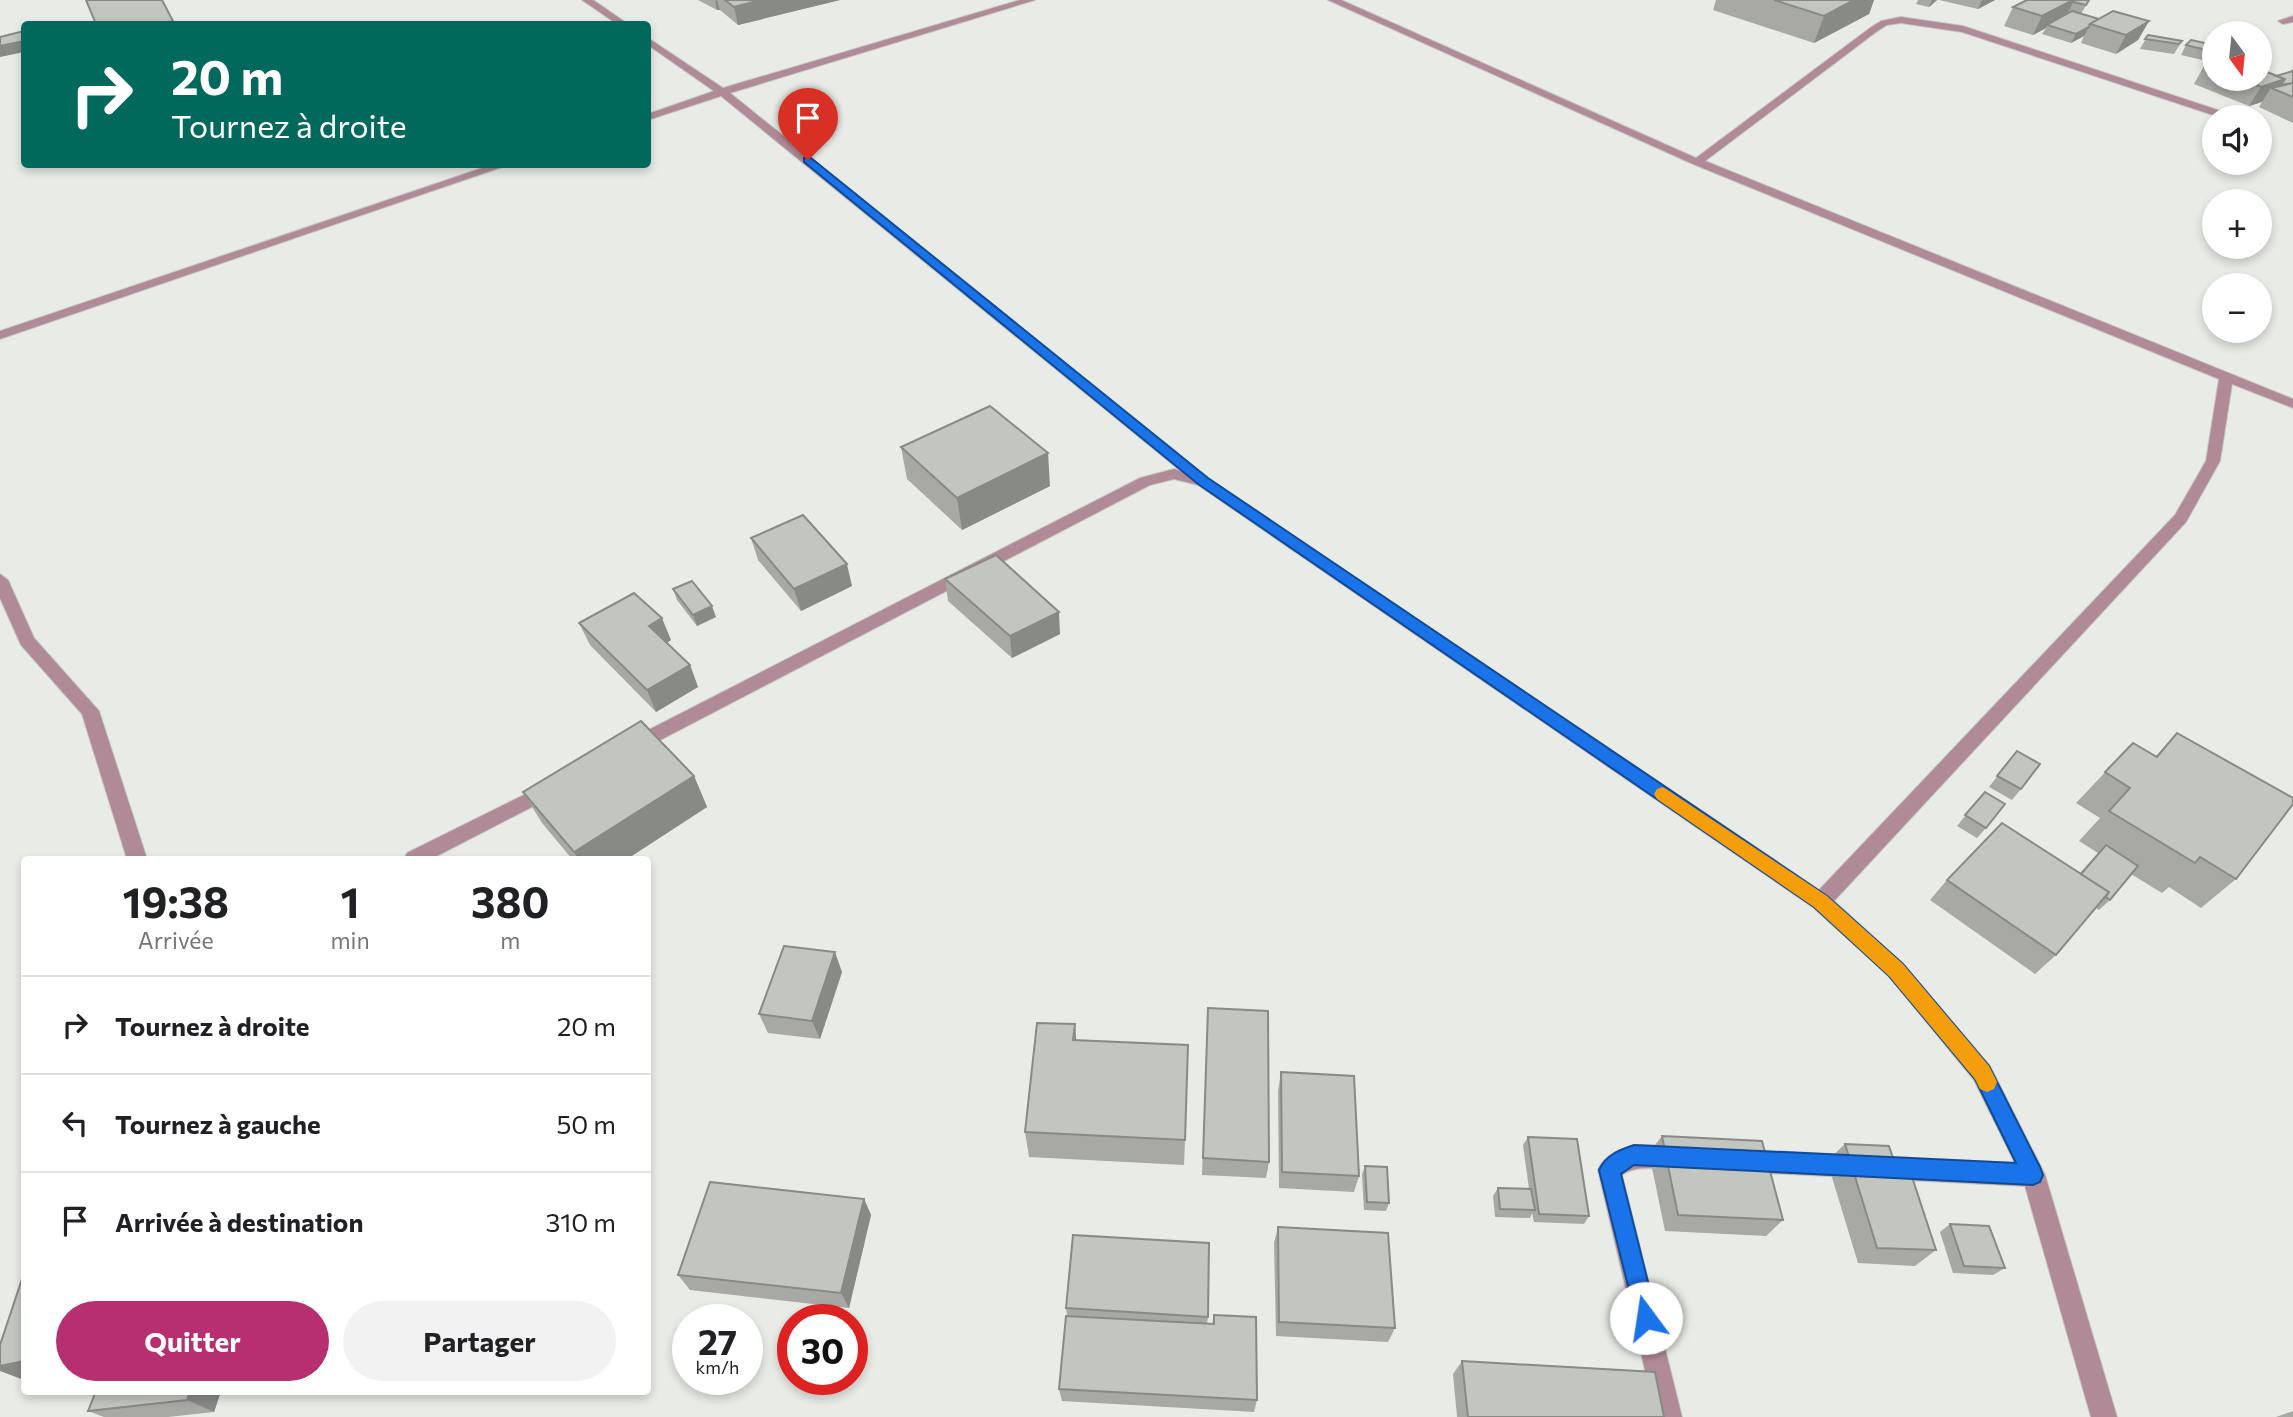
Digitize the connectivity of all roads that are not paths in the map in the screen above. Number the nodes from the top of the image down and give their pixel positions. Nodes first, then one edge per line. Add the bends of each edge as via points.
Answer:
1 (587, 0) edge
2 (1030, 0) edge
3 (1333, 0) edge
4 (618, 21) edge
5 (651, 43) edge
6 (722, 92) junction
7 (2202, 108) edge
8 (651, 116) edge
9 (1697, 162) junction
10 (494, 168) edge
11 (0, 335) edge
12 (2226, 377) junction
13 (2293, 404) edge
14 (1203, 481) junction
15 (0, 580) edge
16 (625, 750) edge
17 (563, 782) edge
18 (136, 856) edge
19 (420, 856) edge
20 (1821, 902) junction
21 (1689, 1158) edge
22 (1730, 1160) edge
23 (2033, 1175) junction
24 (1670, 1417) edge
25 (2104, 1417) edge

1 - 4 street
2 - 6 street
3 - 9 street
5 - 6 street
6 - 8 street
6 - 14 street
7 - 9 street via 1963,29 1901,20 1873,30
9 - 12 street
10 - 11 street
12 - 13 street
12 - 20 street via 2213,461 2181,518
14 - 16 street via 1174,474 1144,481
14 - 20 street
15 - 18 street via 27,641 90,711
17 - 19 street
20 - 23 street via 1896,970 1982,1073
21 - 24 street via 1634,1155 1609,1170
22 - 23 street
23 - 25 street

